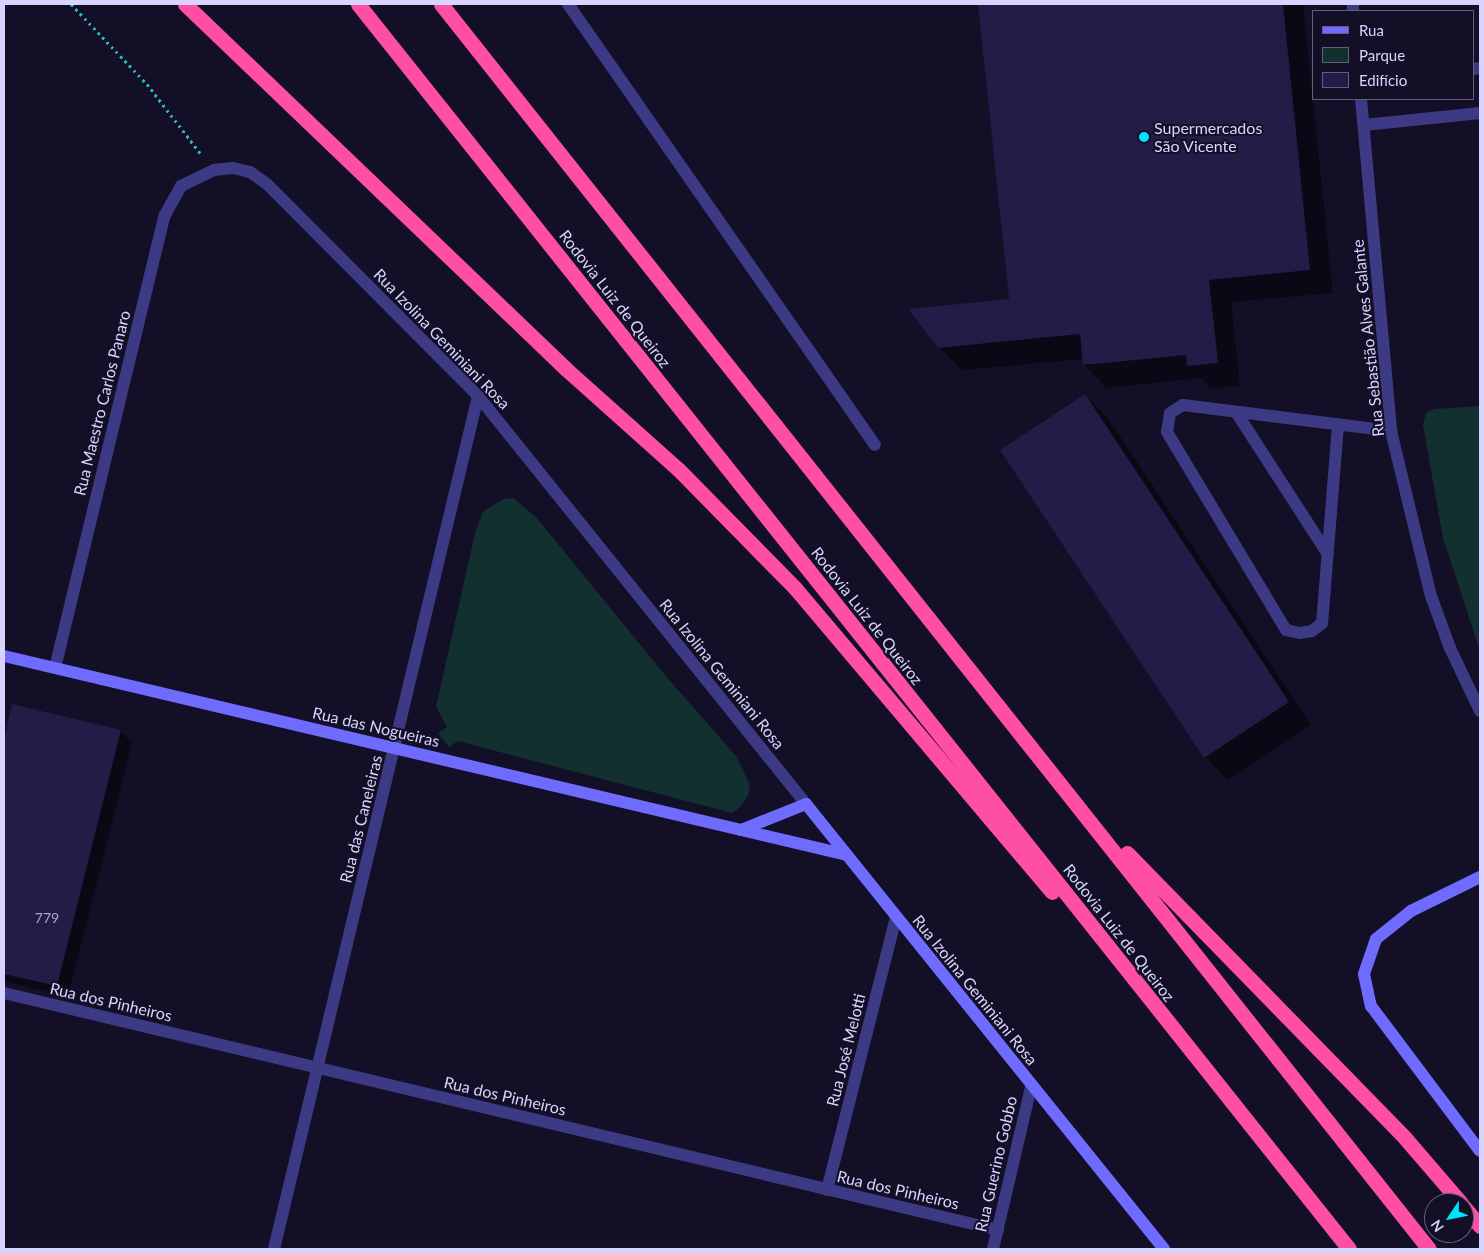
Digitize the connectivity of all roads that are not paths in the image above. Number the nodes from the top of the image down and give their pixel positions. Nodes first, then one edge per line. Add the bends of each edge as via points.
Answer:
1 (185, 4) edge
2 (358, 4) edge
3 (441, 4) edge
4 (568, 4) edge
5 (1361, 100) edge
6 (1480, 113) edge
7 (1364, 125) junction
8 (214, 170) joint
9 (478, 396) junction
10 (1236, 412) junction
11 (1338, 425) junction
12 (1391, 431) junction
13 (875, 445) dead end
14 (1328, 554) junction
15 (4, 656) edge
16 (55, 668) junction
17 (1480, 711) edge
18 (395, 748) junction
19 (1071, 796) junction
20 (806, 804) junction
21 (741, 830) junction
22 (847, 855) junction
23 (1480, 877) edge
24 (896, 918) junction
25 (4, 993) edge
26 (317, 1068) junction
27 (1031, 1087) junction
28 (1480, 1152) edge
29 (1275, 1156) junction
30 (827, 1190) junction
31 (1452, 1193) edge
32 (998, 1230) junction
33 (274, 1249) edge
34 (993, 1249) edge
35 (1164, 1249) edge
36 (1349, 1249) edge
37 (1430, 1249) edge

1 - 29 highway via 566,369 678,469 795,588
2 - 29 highway, Rodovia Luiz de Queiroz
3 - 19 highway
4 - 13 street
5 - 7 street, Rua Sebastião Alves Galante
6 - 7 street
7 - 12 street, Rua Sebastião Alves Galante
8 - 9 street, Rua Izolina Geminiani Rosa via 233,168 250,172 267,184
8 - 16 street, Rua Maestro Carlos Panaro via 181,186 165,214
9 - 18 street, Rua das Caneleiras
9 - 20 street, Rua Izolina Geminiani Rosa
10 - 11 street
10 - 14 street
10 - 14 street via 1184,405 1170,413 1167,432 1286,630 1312,631 1322,623
11 - 12 street
11 - 14 street
12 - 17 street, Rua Sebastião Alves Galante via 1432,596 1450,648
15 - 16 street, Rua das Nogueiras
16 - 18 street, Rua das Nogueiras
18 - 21 street, Rua das Nogueiras
18 - 26 street, Rua das Caneleiras
19 - 31 highway via 1405,1138
19 - 37 highway
20 - 21 street
20 - 22 street, Rua Izolina Geminiani Rosa
21 - 22 street, Rua das Nogueiras
22 - 24 street, Rua Izolina Geminiani Rosa
23 - 28 street via 1411,911 1376,939 1364,974 1372,1006
24 - 27 street, Rua Izolina Geminiani Rosa
24 - 30 street, Rua José Melotti
25 - 26 street, Rua dos Pinheiros
26 - 30 street, Rua dos Pinheiros
26 - 33 street, Rua das Caneleiras
27 - 32 street, Rua Guerino Gobbo
27 - 35 street, Rua Izolina Geminiani Rosa
29 - 36 highway, Rodovia Luiz de Queiroz
30 - 32 street, Rua dos Pinheiros
32 - 34 street, Rua Guerino Gobbo

